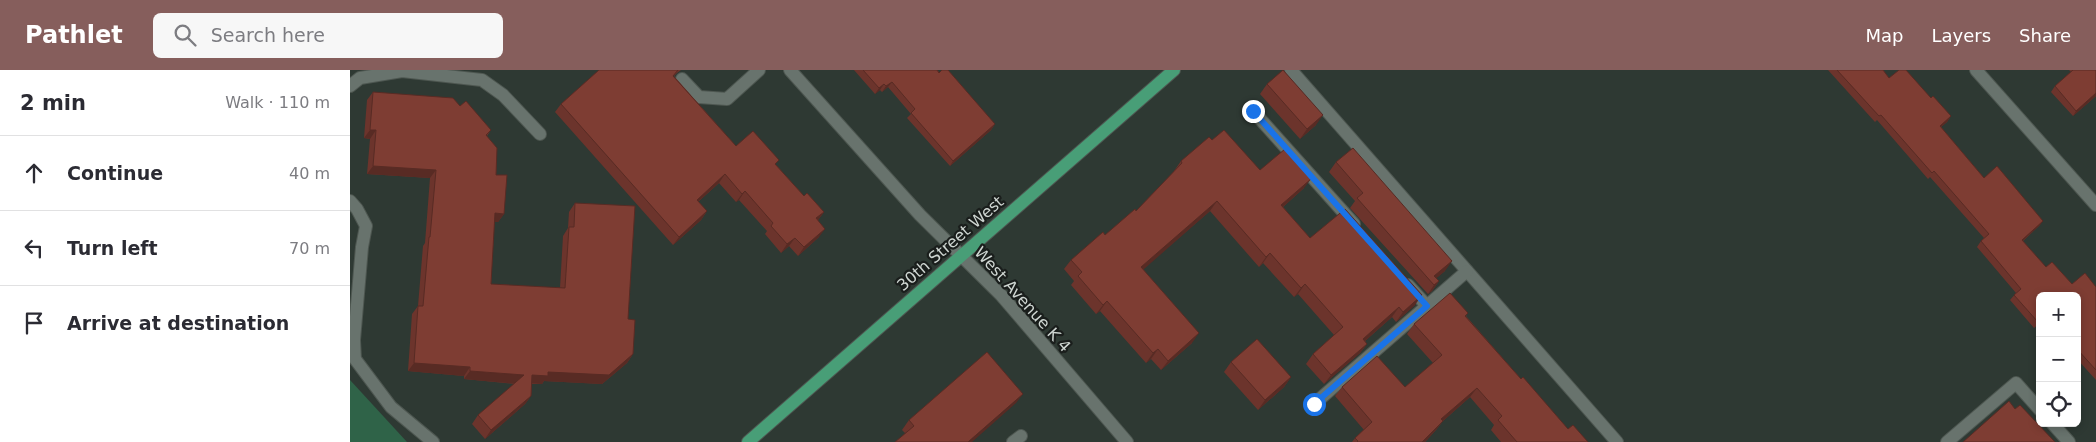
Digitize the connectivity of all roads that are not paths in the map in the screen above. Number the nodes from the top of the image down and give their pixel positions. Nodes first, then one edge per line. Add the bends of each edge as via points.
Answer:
1 (759, 70) edge
2 (790, 70) edge
3 (1174, 70) edge
4 (1291, 70) edge
5 (1976, 70) edge
6 (682, 79) dead end
7 (350, 86) edge
8 (1253, 111) dead end
9 (540, 134) dead end
10 (350, 201) edge
11 (2096, 205) edge
12 (1362, 234) edge
13 (960, 255) junction
14 (1467, 271) junction
15 (1401, 277) edge
16 (1427, 306) junction
17 (1314, 404) dead end
18 (2036, 406) edge
19 (2056, 427) edge
20 (433, 442) edge
21 (748, 442) edge
22 (1128, 442) edge
23 (1617, 442) edge
24 (1946, 442) edge
25 (2069, 442) edge

1 - 6 street via 727,99 699,97
2 - 13 street, West Avenue K 4 via 920,216
3 - 13 main road, 30th Street West
4 - 14 street
5 - 11 street
7 - 9 street via 360,78 402,71 482,80 503,95
8 - 12 street
10 - 20 street via 366,226 354,331 355,359 391,406
13 - 21 main road, 30th Street West
13 - 22 street, West Avenue K 4
14 - 16 street
14 - 23 street
15 - 16 street
16 - 17 street
18 - 24 street via 2016,383
19 - 25 street

